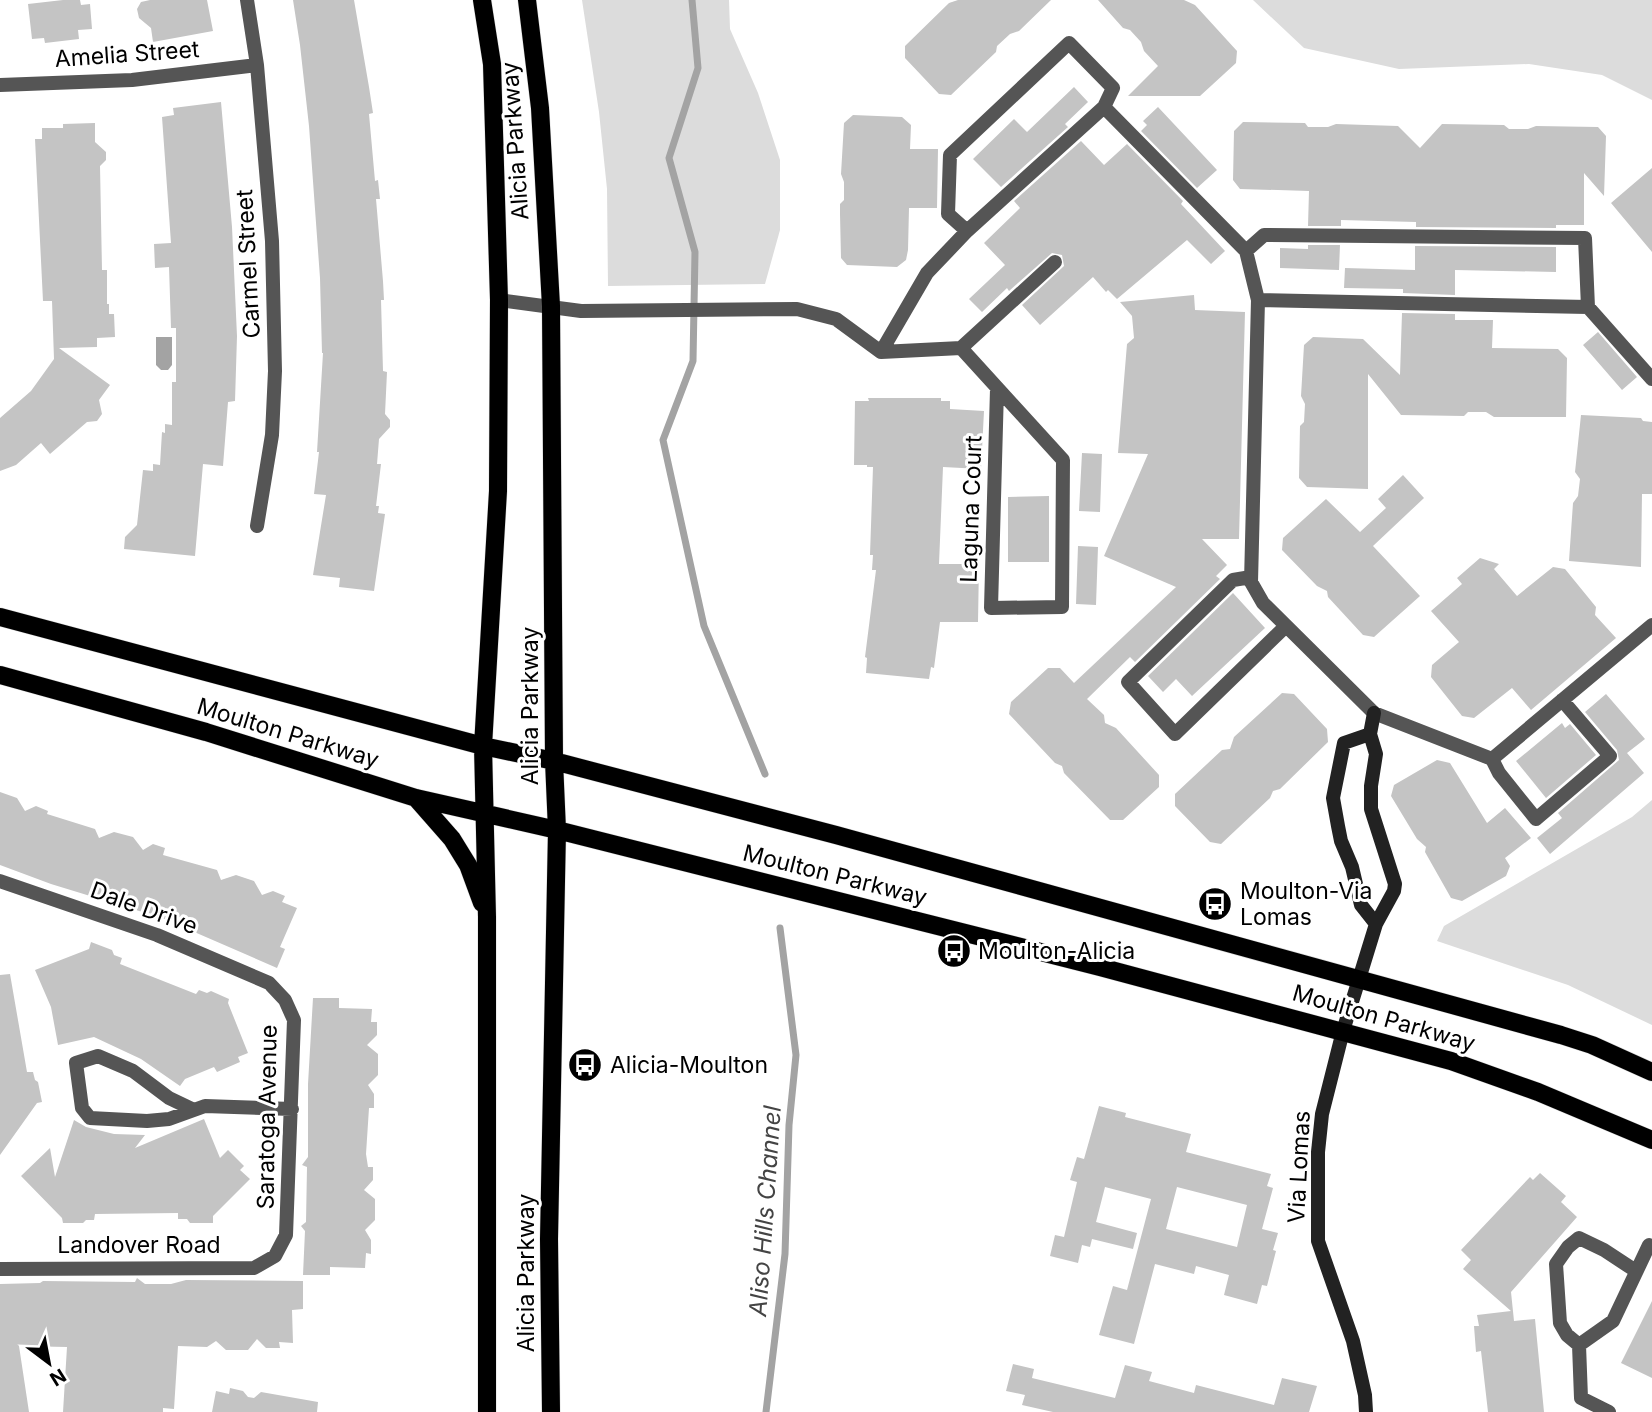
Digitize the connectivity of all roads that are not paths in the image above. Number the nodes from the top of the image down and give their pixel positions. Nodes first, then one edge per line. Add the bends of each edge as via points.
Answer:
1 (247, 0) edge
2 (482, 0) edge
3 (527, 0) edge
4 (257, 65) junction
5 (0, 85) edge
6 (1104, 107) junction
7 (967, 231) junction
8 (1246, 251) junction
9 (1055, 262) dead end
10 (499, 300) junction
11 (1258, 300) junction
12 (551, 306) junction
13 (1588, 307) junction
14 (961, 348) junction
15 (881, 352) junction
16 (1652, 379) edge
17 (997, 389) junction
18 (257, 526) dead end
19 (1251, 577) junction
20 (0, 617) edge
21 (1652, 625) edge
22 (1286, 626) junction
23 (0, 675) edge
24 (1563, 700) junction
25 (1374, 713) junction
26 (1370, 734) junction
27 (483, 746) junction
28 (1492, 760) junction
29 (554, 761) junction
30 (416, 798) junction
31 (485, 814) junction
32 (557, 830) junction
33 (0, 881) edge
34 (487, 917) junction
35 (1376, 924) junction
36 (1358, 981) junction
37 (269, 983) joint
38 (1343, 1031) junction
39 (1652, 1072) edge
40 (292, 1109) junction
41 (192, 1110) junction
42 (1652, 1140) edge
43 (1650, 1245) dead end
44 (275, 1256) joint
45 (0, 1269) edge
46 (1636, 1271) junction
47 (1580, 1345) junction
48 (487, 1412) edge
49 (551, 1412) edge
50 (1366, 1412) edge
51 (1609, 1412) edge

1 - 4 street, Carmel Street
2 - 10 main road, Alicia Parkway via 492,64
3 - 12 main road, Alicia Parkway via 540,108
4 - 5 street, Amelia Street via 132,80
4 - 18 street, Carmel Street via 272,241 275,371 272,435
6 - 7 street
6 - 7 street via 1113,88 1069,43 950,155 948,214
6 - 8 street
7 - 15 street via 927,273
8 - 11 street
8 - 13 street via 1264,235 1585,238
9 - 14 street
10 - 12 street
10 - 27 main road, Alicia Parkway via 498,491
11 - 13 street
11 - 19 street
12 - 15 street via 581,311 790,309 836,319
12 - 29 main road, Alicia Parkway
13 - 16 street
14 - 15 street
14 - 17 street, Laguna Court
17 - 17 street, Laguna Court via 991,608 1062,607 1063,460
19 - 22 street via 1263,603
19 - 22 street via 1233,580 1128,682 1175,734
20 - 27 main road, Moulton Parkway
21 - 24 street
22 - 25 street
23 - 30 main road, Moulton Parkway via 206,732
24 - 28 street
24 - 28 street via 1610,756 1536,819
25 - 26 street, Via Lomas
25 - 28 street
26 - 35 street, Via Lomas via 1376,754 1371,809 1395,884
26 - 35 street via 1344,743 1333,798 1361,905
27 - 29 main road, Moulton Parkway
27 - 31 main road, Alicia Parkway
29 - 32 main road, Alicia Parkway
29 - 36 main road, Moulton Parkway
30 - 31 main road, Moulton Parkway
30 - 34 main road via 468,865
31 - 32 main road, Moulton Parkway
31 - 34 main road, Alicia Parkway
32 - 38 main road, Moulton Parkway
32 - 49 main road, Alicia Parkway via 548,1239
33 - 37 street, Dale Drive via 157,934
34 - 48 main road, Alicia Parkway
35 - 36 street, Via Lomas
36 - 38 street, Via Lomas
36 - 39 main road, Moulton Parkway via 1561,1035
37 - 40 street, Saratoga Avenue via 285,1000 294,1020
38 - 42 main road, Moulton Parkway via 1451,1061
38 - 50 street, Via Lomas via 1322,1114 1318,1241 1353,1341
40 - 41 street via 205,1106
40 - 44 street, Saratoga Avenue via 286,1235
41 - 41 street via 147,1121 90,1118 82,1108 76,1063 98,1056 133,1071
43 - 46 street
44 - 45 street, Landover Road via 254,1268
46 - 47 street via 1613,1321
46 - 47 street via 1579,1238 1568,1247 1556,1264 1560,1323
47 - 51 street via 1581,1398

